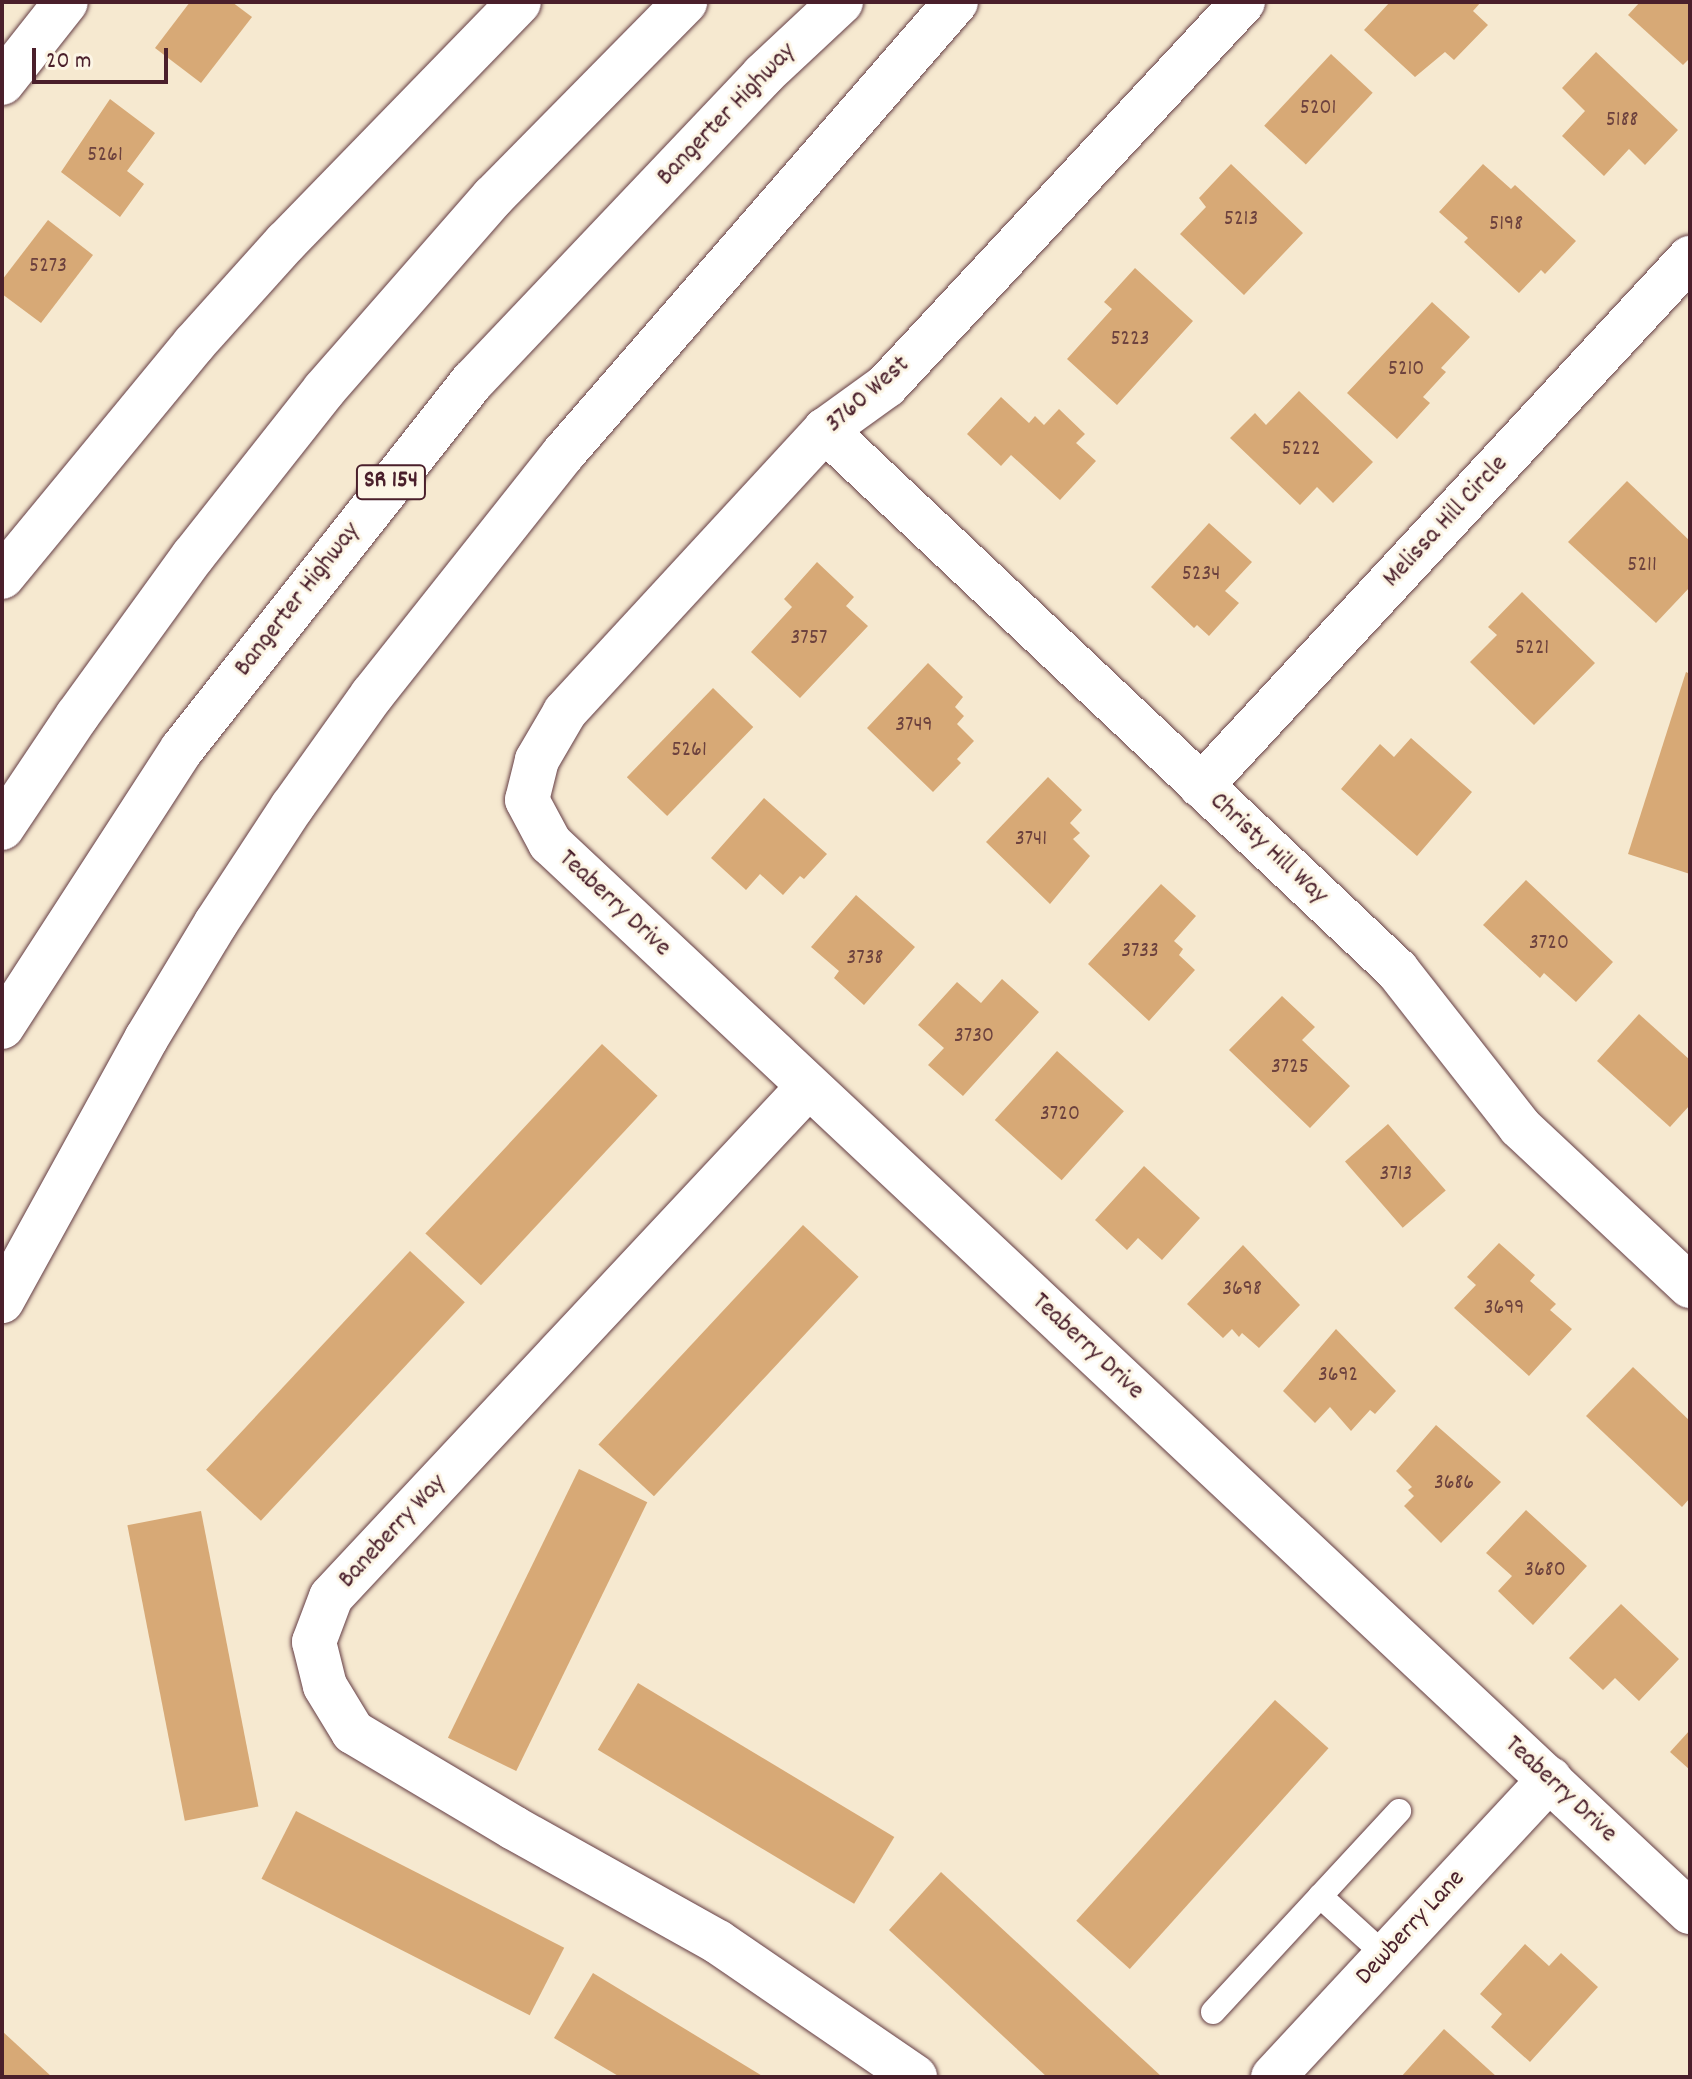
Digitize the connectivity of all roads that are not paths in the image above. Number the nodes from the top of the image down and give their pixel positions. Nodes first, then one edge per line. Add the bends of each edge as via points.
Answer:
1 (66, 2) edge
2 (519, 2) edge
3 (685, 2) edge
4 (841, 2) edge
5 (956, 2) edge
6 (1243, 2) edge
7 (2, 83) edge
8 (1690, 258) edge
9 (825, 430) junction
10 (2, 577) edge
11 (537, 760) joint
12 (1201, 786) junction
13 (2, 828) edge
14 (2, 1027) edge
15 (808, 1087) junction
16 (1690, 1286) edge
17 (2, 1301) edge
18 (1550, 1779) junction
19 (1399, 1811) dead end
20 (1320, 1896) junction
21 (1690, 1912) edge
22 (1386, 1956) junction
23 (1213, 2012) dead end
24 (915, 2077) edge
25 (1273, 2077) edge

1 - 7 main road
2 - 10 main road via 204,333
3 - 13 main road via 493,197 324,390 193,556
4 - 14 main road, Bangerter Highway / SR 154 via 763,75 473,381 182,749
5 - 17 main road via 563,454 372,695 216,923
6 - 9 main road, 3760 West via 886,386
8 - 12 main road, Melissa Hill Circle
9 - 11 main road, 3760 West via 565,712
9 - 12 main road, Christy Hill Way
11 - 15 main road, Teaberry Drive via 527,800 550,843
12 - 16 main road, Christy Hill Way via 1397,970 1520,1127
15 - 18 main road, Teaberry Drive
15 - 24 main road, Baneberry Way via 331,1597 314,1642 325,1686 353,1732 718,1942
18 - 21 main road, Teaberry Drive
18 - 22 main road, Dewberry Lane
19 - 20 lane
20 - 22 lane
20 - 23 lane
22 - 25 main road, Dewberry Lane

